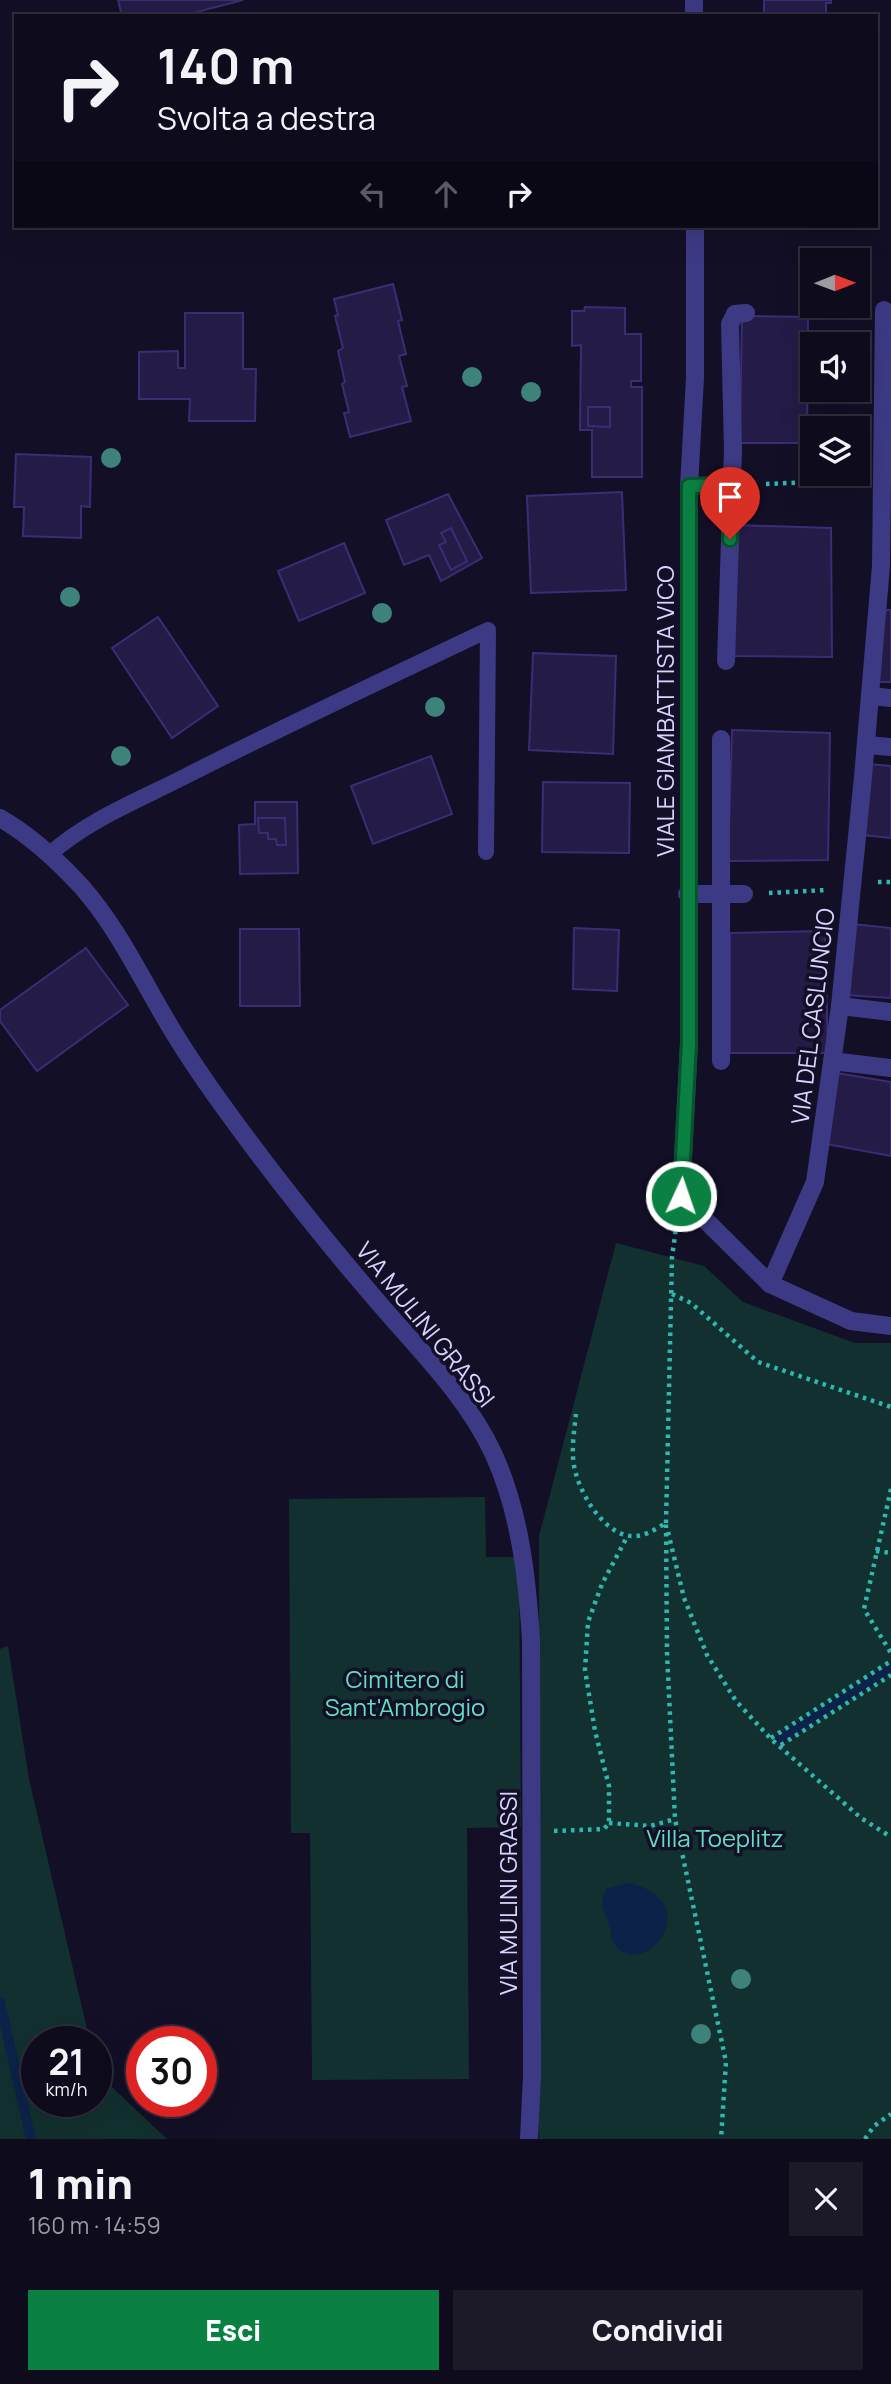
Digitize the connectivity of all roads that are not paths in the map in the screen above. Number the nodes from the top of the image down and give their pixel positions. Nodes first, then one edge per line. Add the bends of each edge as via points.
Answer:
1 (695, 228) edge
2 (884, 310) dead end
3 (746, 313) dead end
4 (887, 382) edge
5 (887, 438) edge
6 (738, 485) junction
7 (689, 486) junction
8 (726, 661) dead end
9 (870, 696) junction
10 (891, 698) edge
11 (721, 739) dead end
12 (866, 745) junction
13 (891, 747) edge
14 (0, 818) edge
15 (486, 852) dead end
16 (50, 854) junction
17 (687, 894) junction
18 (721, 894) junction
19 (744, 894) road end
20 (840, 1006) junction
21 (891, 1012) edge
22 (832, 1060) junction
23 (721, 1061) dead end
24 (891, 1068) edge
25 (770, 1284) junction
26 (891, 1326) edge
27 (529, 2139) edge

1 - 7 street, VIALE GIAMBATTISTA VICO
2 - 4 street, VIA DEL CASLUNCIO
3 - 6 street via 734,314 730,324
4 - 5 street, VIA DEL CASLUNCIO
5 - 9 street, VIA DEL CASLUNCIO
6 - 7 street
6 - 8 street
7 - 17 street, VIALE GIAMBATTISTA VICO
9 - 10 street
9 - 12 street, VIA DEL CASLUNCIO
11 - 18 street
12 - 13 street
12 - 20 street, VIA DEL CASLUNCIO
14 - 16 street, VIA MULINI GRASSI
15 - 16 lane via 488,630 160,789 68,838
16 - 27 street, VIA MULINI GRASSI via 112,925 173,1032 219,1099 467,1409 493,1453 507,1489 521,1537 531,1640
17 - 18 street
17 - 25 street, VIALE GIAMBATTISTA VICO via 689,1043 681,1196
18 - 19 street
18 - 23 street
20 - 21 street
20 - 22 street, VIA DEL CASLUNCIO
22 - 24 street
22 - 25 street, VIA DEL CASLUNCIO via 815,1182
25 - 26 street via 851,1321

